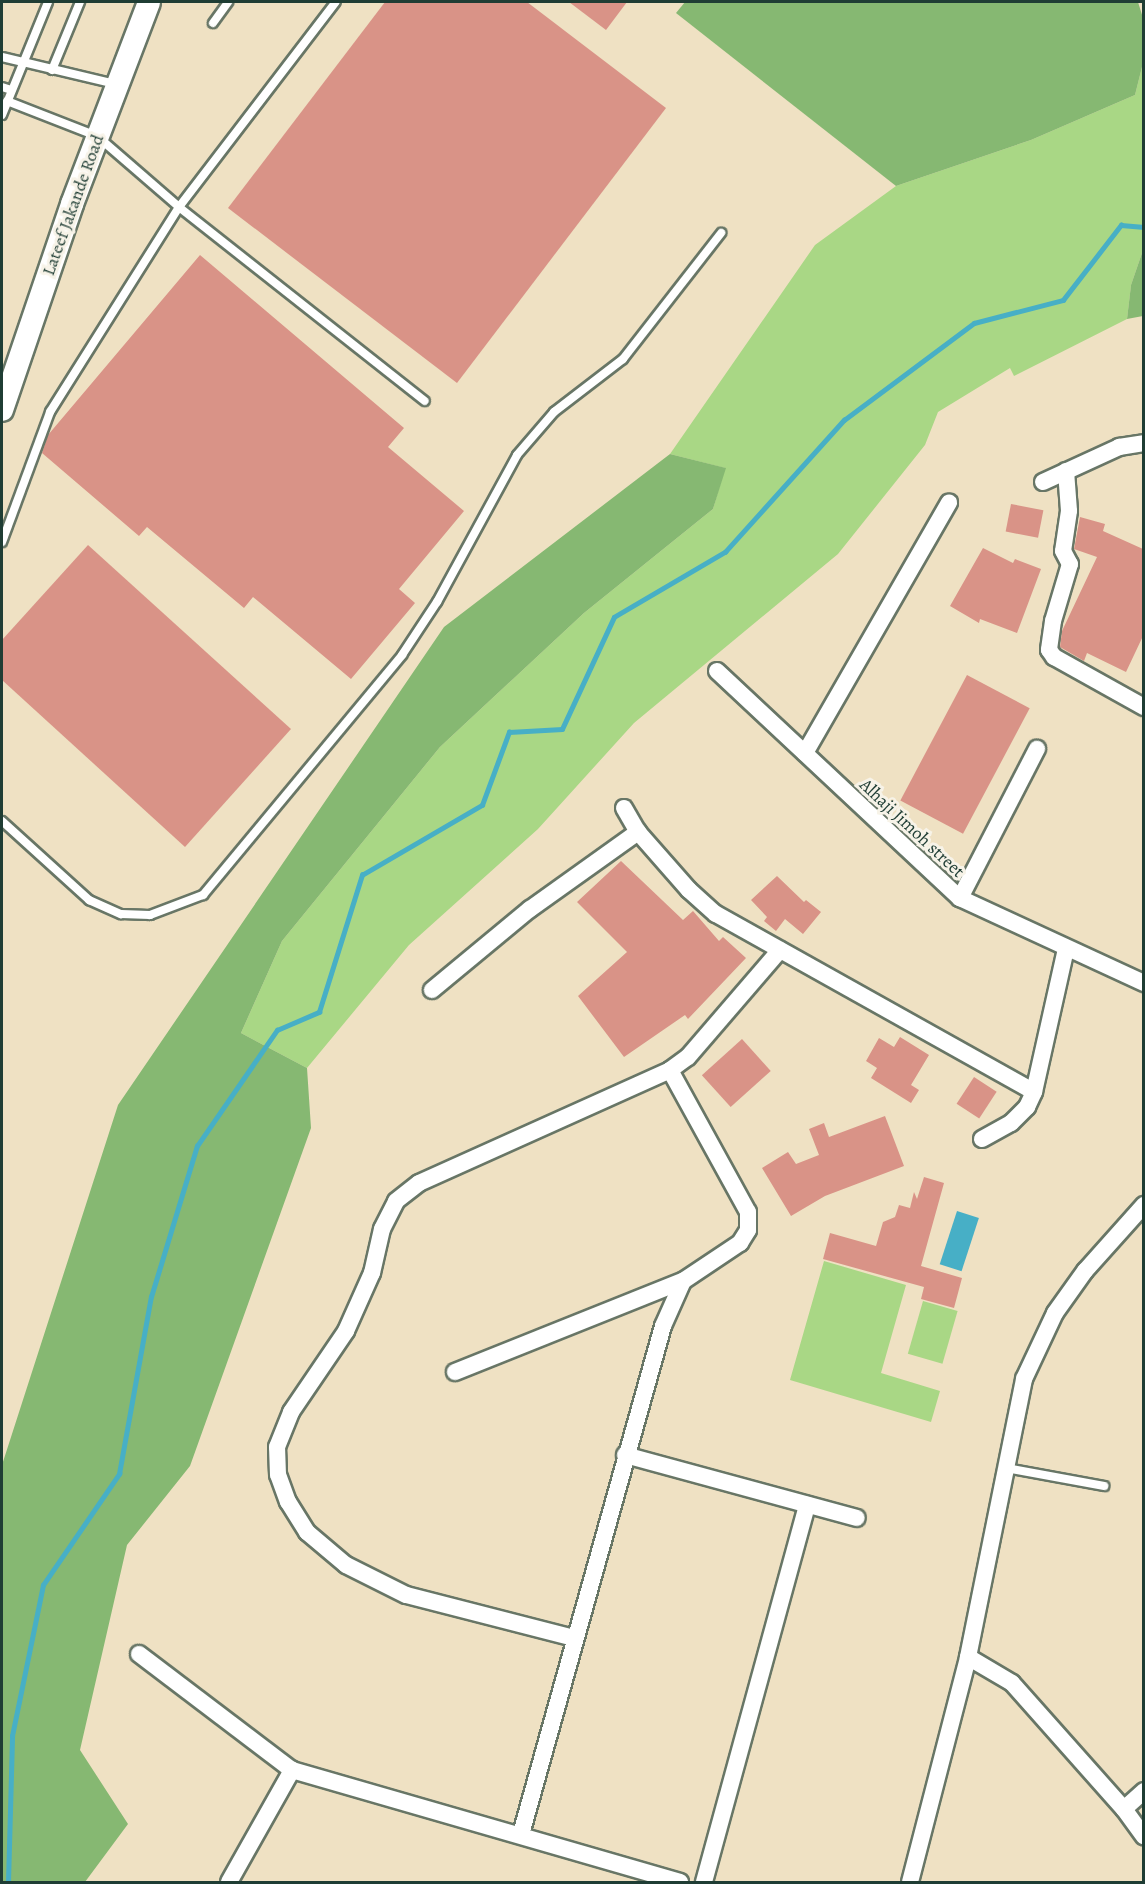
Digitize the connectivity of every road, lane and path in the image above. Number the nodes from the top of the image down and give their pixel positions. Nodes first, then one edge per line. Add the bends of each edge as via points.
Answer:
1 (48, 2) edge
2 (80, 2) edge
3 (149, 2) edge
4 (228, 2) edge
5 (336, 2) edge
6 (213, 23) dead end
7 (2, 57) edge
8 (22, 64) junction
9 (52, 70) junction
10 (117, 85) junction
11 (2, 87) edge
12 (11, 90) junction
13 (8, 101) junction
14 (2, 115) edge
15 (97, 136) junction
16 (179, 207) junction
17 (721, 233) dead end
18 (425, 401) dead end
19 (2, 410) edge
20 (1143, 443) edge
21 (1066, 471) junction
22 (1042, 482) dead end
23 (949, 503) dead end
24 (2, 542) edge
25 (717, 671) dead end
26 (1143, 707) edge
27 (1038, 748) dead end
28 (805, 753) junction
29 (624, 808) dead end
30 (2, 820) edge
31 (638, 832) junction
32 (960, 898) junction
33 (1066, 949) junction
34 (780, 950) junction
35 (1143, 983) edge
36 (432, 990) dead end
37 (670, 1070) junction
38 (1034, 1092) junction
39 (982, 1139) dead end
40 (1139, 1208) edge
41 (1143, 1227) edge
42 (683, 1281) junction
43 (455, 1372) dead end
44 (625, 1455) junction
45 (1006, 1468) junction
46 (1104, 1486) dead end
47 (807, 1505) junction
48 (857, 1518) dead end
49 (574, 1638) junction
50 (139, 1654) dead end
51 (968, 1657) junction
52 (291, 1770) junction
53 (1143, 1791) edge
54 (1124, 1809) junction
55 (521, 1833) junction
56 (1143, 1837) edge
57 (229, 1882) edge
58 (680, 1882) edge
59 (704, 1882) edge
60 (910, 1882) edge

1 - 8 lane
2 - 9 lane
3 - 10 main road, Lateef Jakande Road
4 - 6 lane
5 - 16 lane
7 - 8 lane
8 - 9 lane
8 - 12 lane
9 - 10 lane
10 - 15 main road, Lateef Jakande Road
11 - 12 lane
12 - 13 lane
13 - 14 lane
13 - 15 lane
15 - 16 lane
15 - 19 main road, Lateef Jakande Road
16 - 18 lane
16 - 24 lane via 50,412
17 - 30 lane via 623,359 554,411 516,455 437,602 402,655 203,896 150,915 121,914 89,900
20 - 21 street via 1119,447
21 - 22 street
21 - 26 street via 1070,511 1063,551 1070,564 1049,650 1054,657
23 - 28 street
25 - 28 street, Alhaji Jimoh street
27 - 32 street
28 - 32 street, Alhaji Jimoh street
29 - 31 street
31 - 34 street via 689,890 717,914
31 - 36 street via 530,909
32 - 33 street, Alhaji Jimoh street
33 - 35 street, Alhaji Jimoh street
33 - 38 street
34 - 37 street via 688,1057
34 - 38 street
37 - 42 street via 748,1212 748,1230 740,1243
37 - 49 street via 419,1183 396,1201 382,1229 372,1273 346,1331 291,1412 278,1447 278,1475 288,1502 308,1532 346,1565 406,1595
38 - 39 street via 1027,1107 1011,1123
40 - 41 street
40 - 45 street via 1085,1271 1037,1345 1024,1379
42 - 43 street
42 - 44 street via 663,1326
44 - 47 street
44 - 49 street
45 - 46 lane
45 - 51 street
47 - 48 street
47 - 59 street
49 - 55 street
50 - 52 street
51 - 54 street via 1012,1683
51 - 60 street
52 - 55 street
52 - 57 street
53 - 54 street
54 - 56 street
55 - 58 street

